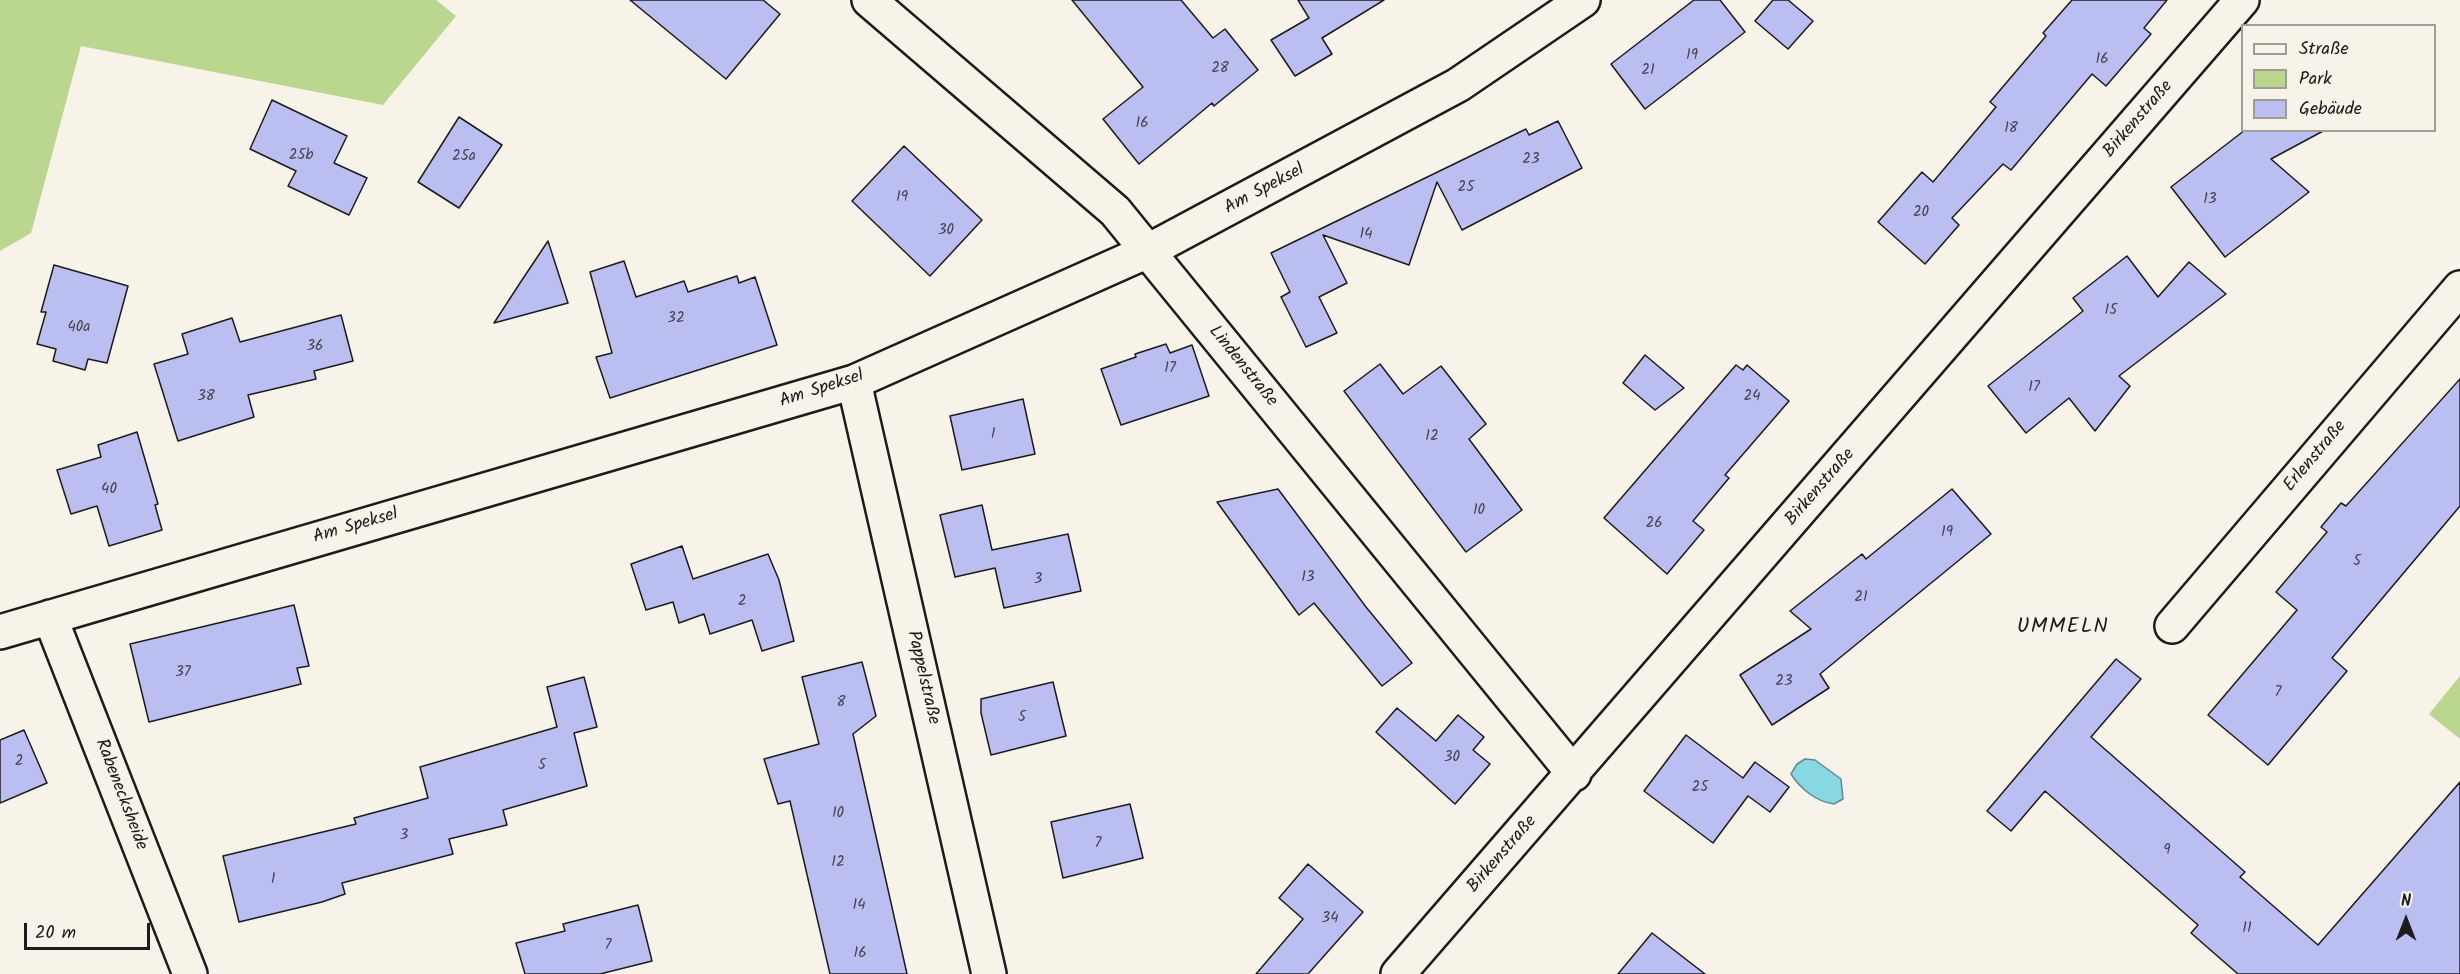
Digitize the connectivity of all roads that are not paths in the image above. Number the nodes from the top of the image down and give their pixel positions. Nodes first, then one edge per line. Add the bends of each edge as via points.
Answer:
1 (869, 0) edge
2 (1583, 0) edge
3 (2242, 0) edge
4 (1148, 251) junction
5 (2460, 288) edge
6 (854, 382) junction
7 (50, 616) junction
8 (2172, 626) dead end
9 (0, 632) edge
10 (1574, 774) junction
11 (190, 974) edge
12 (990, 974) edge
13 (1398, 974) edge

1 - 4 street, Lindenstraße via 1115,211
2 - 4 street, Am Speksel via 1458,85
3 - 10 street, Birkenstraße
4 - 6 street, Am Speksel
4 - 10 street, Lindenstraße
5 - 8 street, Erlenstraße
6 - 7 street, Am Speksel
6 - 12 street, Pappelstraße
7 - 9 street, Am Speksel
7 - 11 street, Rabenecksheide
10 - 13 street, Birkenstraße

